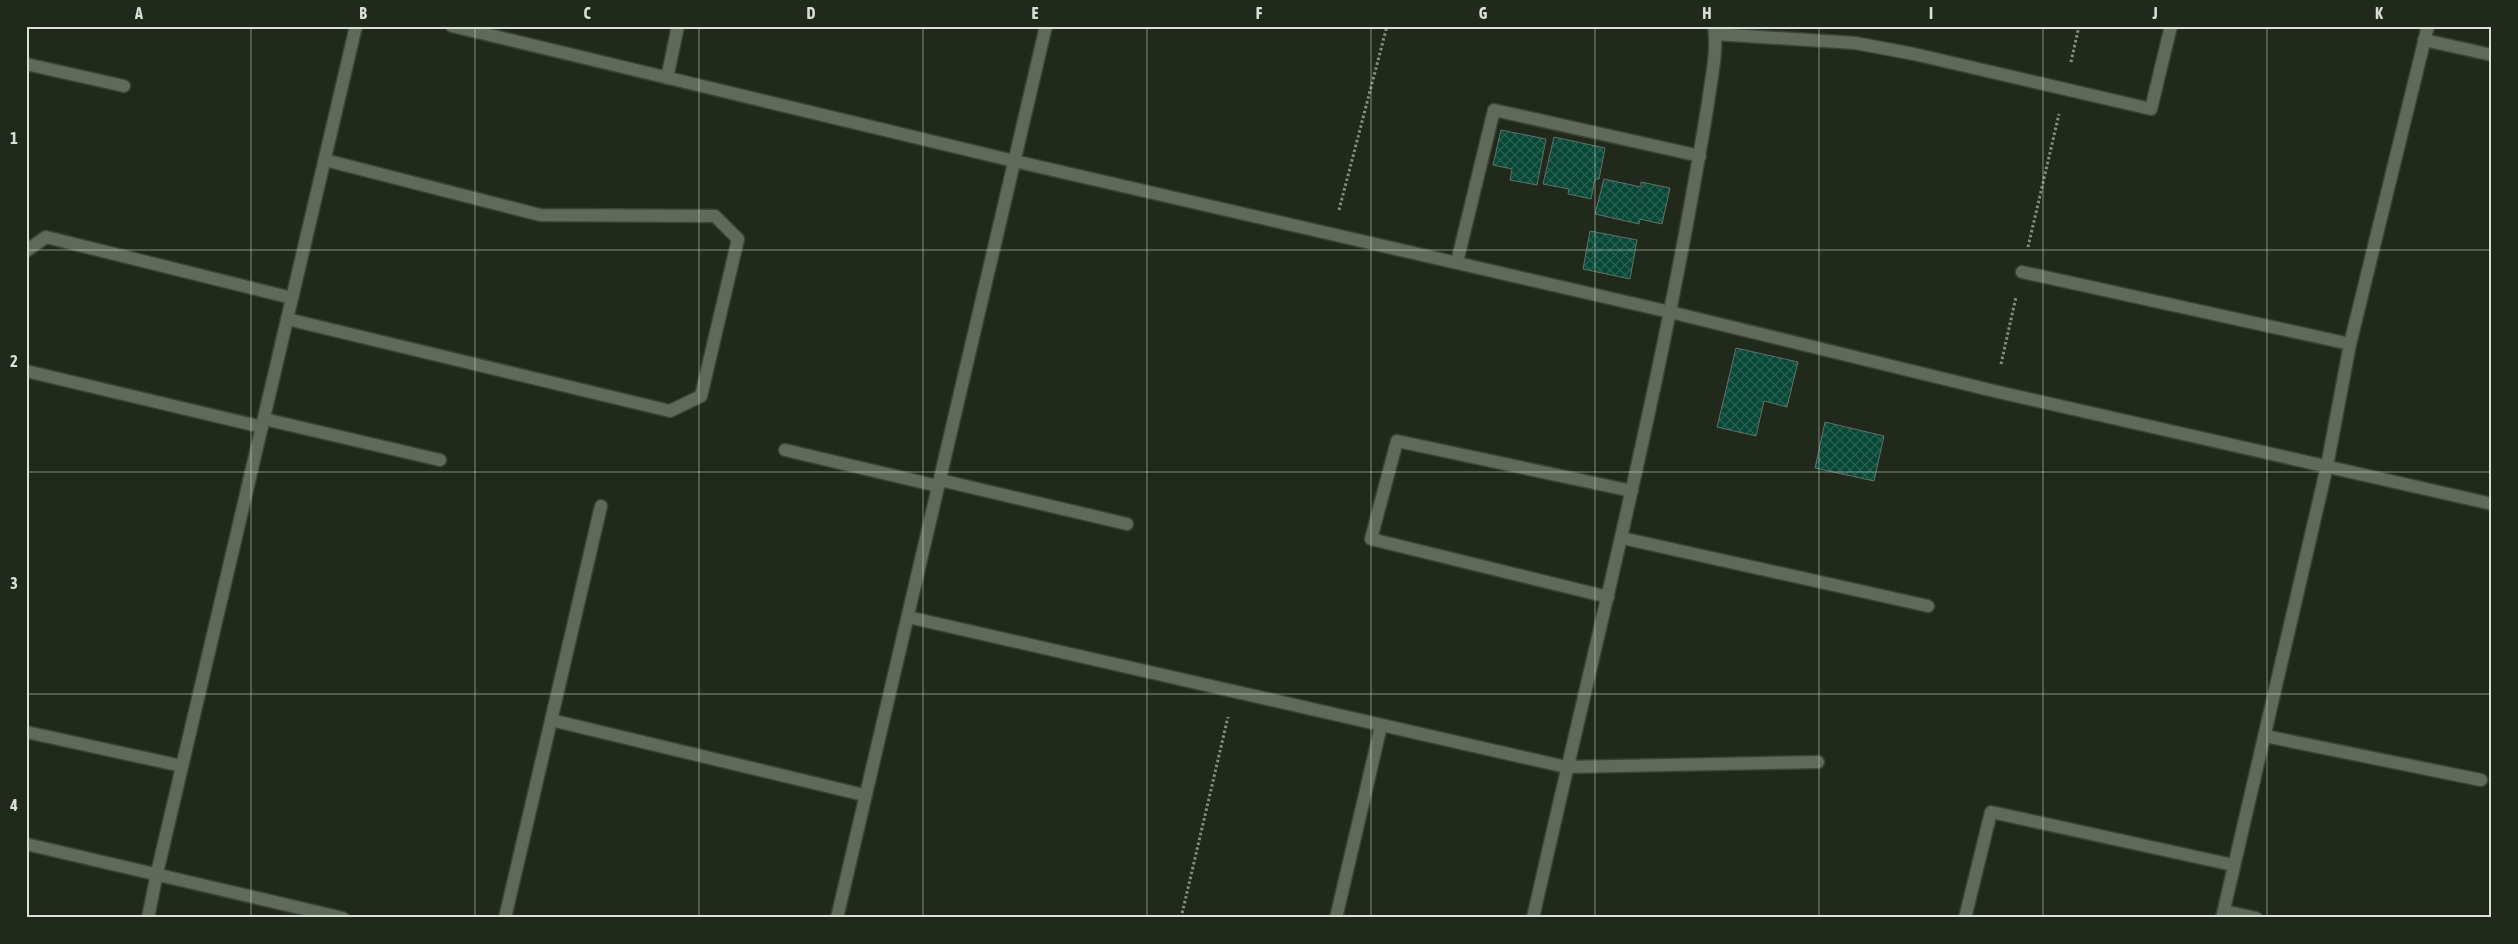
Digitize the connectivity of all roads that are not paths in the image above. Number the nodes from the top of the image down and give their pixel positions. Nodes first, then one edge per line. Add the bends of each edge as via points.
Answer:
1 (356, 26) edge
2 (452, 26) edge
3 (678, 26) edge
4 (1046, 26) edge
5 (2171, 26) edge
6 (1714, 30) edge
7 (2424, 30) edge
8 (2492, 55) edge
9 (26, 64) edge
10 (667, 78) junction
11 (124, 86) dead end
12 (1700, 156) junction
13 (325, 160) junction
14 (1014, 161) junction
15 (26, 251) edge
16 (1457, 262) junction
17 (2022, 272) road end
18 (292, 298) junction
19 (1670, 312) junction
20 (287, 319) junction
21 (2350, 344) junction
22 (26, 371) edge
23 (263, 423) junction
24 (785, 450) dead end
25 (440, 460) dead end
26 (2327, 466) junction
27 (939, 483) junction
28 (1632, 491) junction
29 (2492, 504) edge
30 (602, 506) dead end
31 (1128, 524) dead end
32 (1622, 538) junction
33 (1608, 597) junction
34 (1928, 606) dead end
35 (908, 617) junction
36 (552, 720) junction
37 (1381, 726) junction
38 (26, 732) edge
39 (2265, 736) junction
40 (1818, 762) dead end
41 (182, 766) junction
42 (1566, 767) junction
43 (2481, 780) dead end
44 (864, 795) junction
45 (26, 844) edge
46 (2233, 865) junction
47 (157, 873) junction
48 (2223, 914) edge
49 (148, 918) edge
50 (343, 918) edge
51 (505, 918) edge
52 (837, 918) edge
53 (1336, 918) edge
54 (1533, 918) edge
55 (1965, 918) edge
56 (2256, 918) edge

1 - 13 street
2 - 10 street
3 - 10 street
4 - 14 street
5 - 6 street via 2151,109 1855,43
6 - 12 street via 1714,64
7 - 8 street
7 - 21 street
9 - 11 street
10 - 14 street
12 - 16 street via 1494,110
12 - 19 street
13 - 18 street
13 - 20 street via 540,215 715,216 738,240 701,396 670,410
14 - 16 street
14 - 27 street
15 - 18 street via 46,237
16 - 19 street
17 - 21 street
18 - 20 street
19 - 26 street via 1994,391
19 - 28 street
20 - 23 street
21 - 26 street
22 - 23 street
23 - 25 street
23 - 41 street
24 - 27 street
26 - 29 street
26 - 39 street
27 - 31 street
27 - 35 street
28 - 32 street
28 - 33 street via 1397,441 1371,540
30 - 36 street
32 - 33 street
32 - 34 street
33 - 42 street
35 - 37 street
35 - 44 street
36 - 44 street
36 - 51 street
37 - 42 street
37 - 53 street
38 - 41 street
39 - 43 street
39 - 46 street
40 - 42 street
41 - 47 street
42 - 54 street
44 - 52 street
45 - 47 street
46 - 48 street
46 - 55 street via 1991,812
47 - 49 street
47 - 50 street
48 - 56 street

